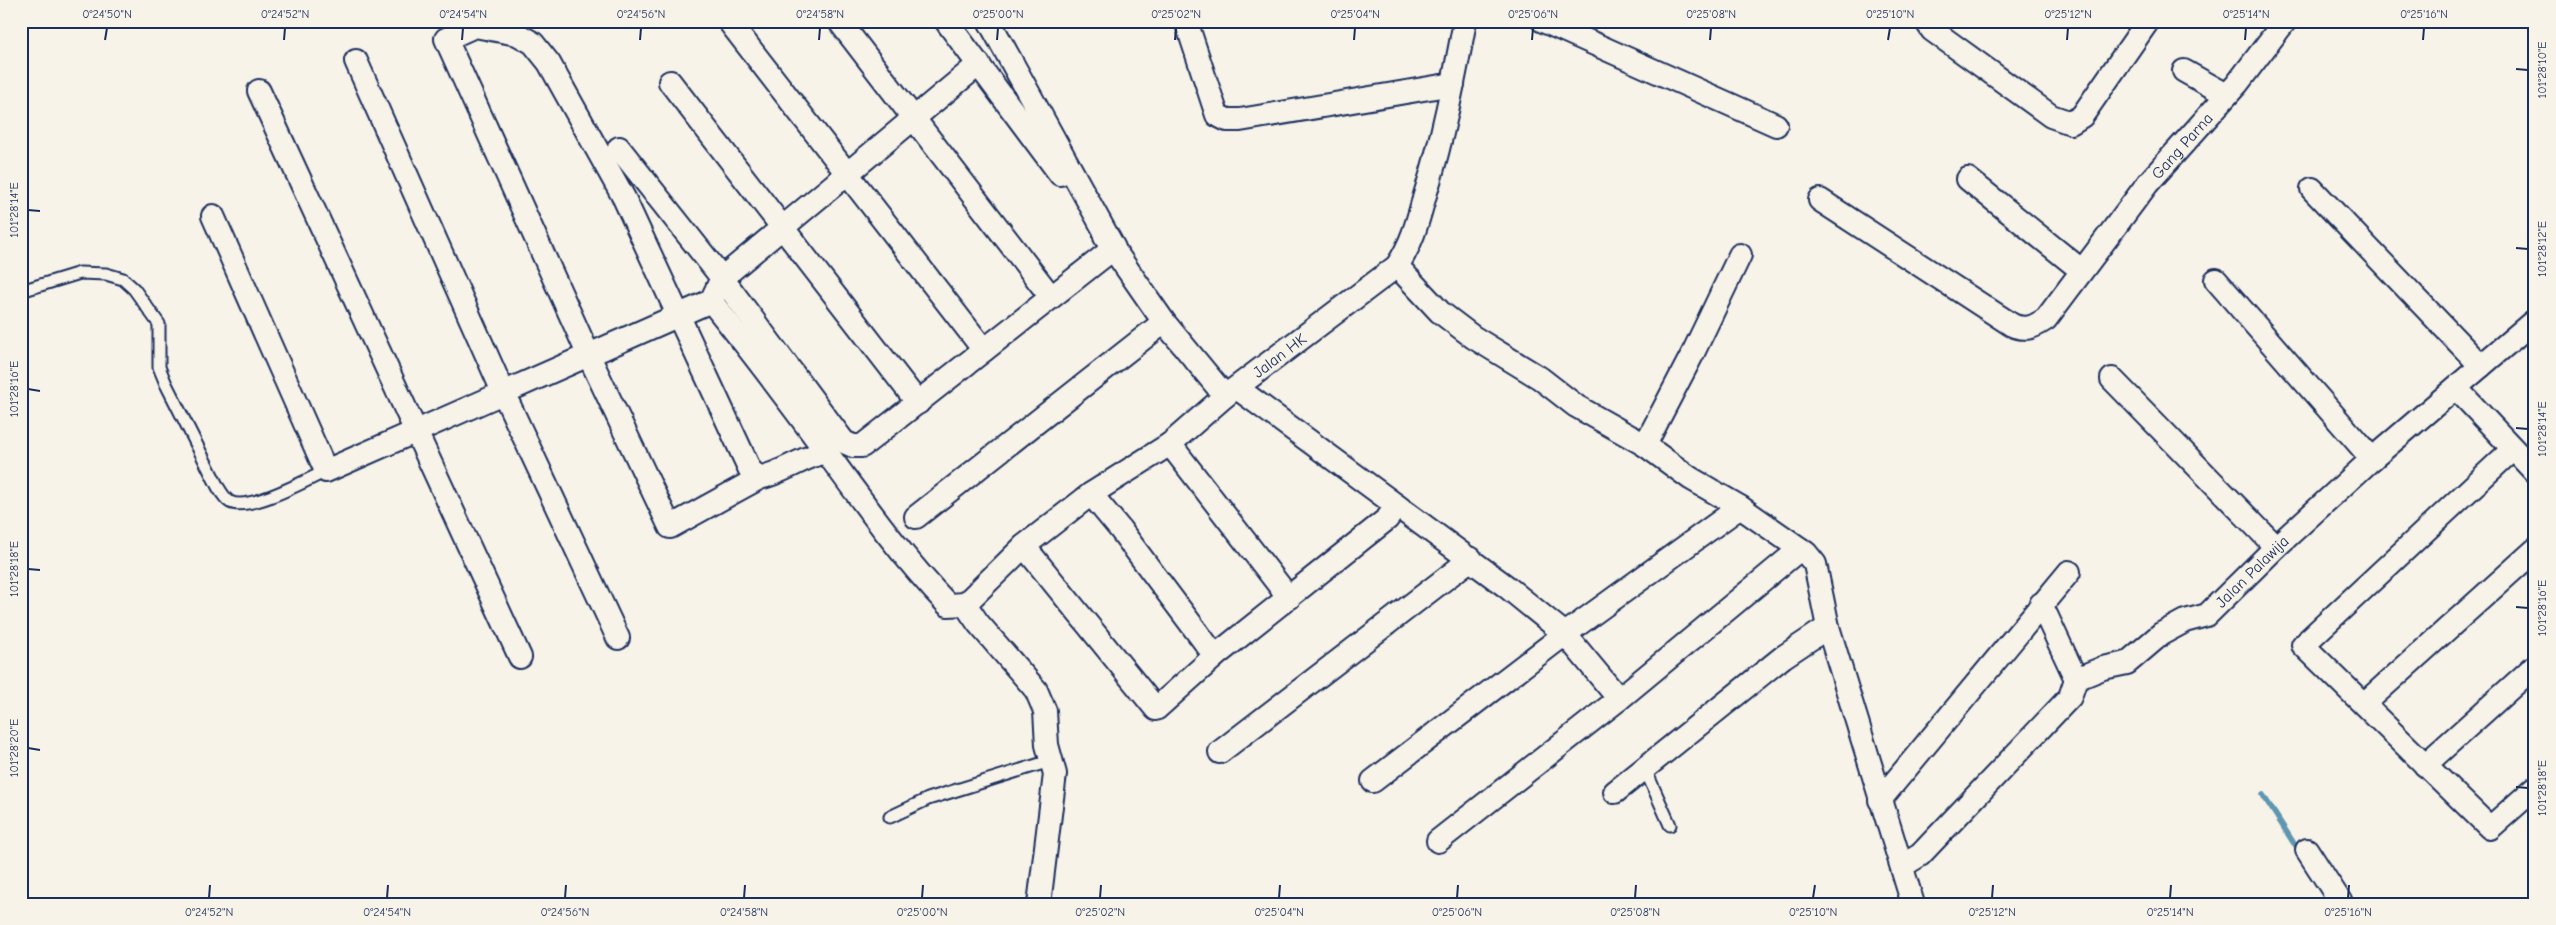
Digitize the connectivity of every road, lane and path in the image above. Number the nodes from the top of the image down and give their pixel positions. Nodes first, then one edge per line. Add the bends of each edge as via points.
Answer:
1 (839, 21) edge
2 (946, 21) edge
3 (989, 21) edge
4 (1186, 21) edge
5 (1465, 21) edge
6 (1543, 21) edge
7 (1926, 21) edge
8 (2148, 21) edge
9 (2284, 21) edge
10 (474, 23) edge
11 (731, 24) dead end
12 (356, 61) dead end
13 (979, 64) junction
14 (2184, 72) dead end
15 (670, 82) dead end
16 (1453, 84) junction
17 (259, 91) dead end
18 (2227, 95) junction
19 (914, 120) junction
20 (1776, 125) dead end
21 (618, 148) dead end
22 (846, 174) junction
23 (1968, 178) dead end
24 (2312, 189) dead end
25 (1820, 200) dead end
26 (213, 216) dead end
27 (782, 225) junction
28 (1114, 248) junction
29 (1740, 255) dead end
30 (1397, 266) junction
31 (2081, 270) junction
32 (722, 278) junction
33 (2216, 280) dead end
34 (21, 290) edge
35 (1051, 297) junction
36 (711, 301) junction
37 (678, 317) junction
38 (2535, 320) edge
39 (1164, 322) junction
40 (984, 350) junction
41 (589, 356) junction
42 (2481, 366) junction
43 (2112, 379) dead end
44 (2456, 388) junction
45 (1231, 392) junction
46 (504, 394) junction
47 (918, 403) junction
48 (416, 432) junction
49 (1170, 444) junction
50 (1645, 445) junction
51 (2513, 449) junction
52 (826, 452) junction
53 (2372, 459) junction
54 (326, 471) junction
55 (2535, 472) edge
56 (758, 478) junction
57 (1090, 494) junction
58 (1397, 506) junction
59 (1740, 507) junction
60 (916, 516) dead end
61 (1024, 546) junction
62 (2276, 547) junction
63 (1800, 549) junction
64 (2535, 550) edge
65 (1471, 559) junction
66 (2069, 572) dead end
67 (1289, 598) junction
68 (965, 604) junction
69 (2041, 604) junction
70 (1828, 627) junction
71 (1564, 634) junction
72 (618, 638) dead end
73 (1215, 656) junction
74 (520, 657) dead end
75 (2535, 666) edge
76 (2076, 679) junction
77 (1618, 699) junction
78 (2364, 704) junction
79 (1220, 752) dead end
80 (1053, 760) junction
81 (2425, 765) junction
82 (1646, 769) junction
83 (1373, 781) dead end
84 (2535, 788) edge
85 (1615, 792) dead end
86 (1880, 800) junction
87 (890, 817) dead end
88 (1670, 825) dead end
89 (1438, 841) dead end
90 (2307, 850) dead end
91 (1902, 866) junction
92 (1039, 904) edge
93 (1913, 904) edge
94 (2342, 904) edge

1 - 19 street
2 - 13 street
3 - 28 street
4 - 16 street via 1217,115 1227,120
5 - 16 street, Jalan HK
6 - 20 street
7 - 8 street via 1932,30 2051,116 2071,123 2082,116
9 - 18 street, Gang Parna
10 - 37 street via 516,34 533,43 549,63 624,198
10 - 41 street via 446,39
11 - 22 street
12 - 46 street
13 - 19 street
13 - 28 street
14 - 18 street
15 - 27 street
16 - 30 street, Jalan HK via 1431,177 1412,239
17 - 48 street
18 - 31 street, Gang Parna via 2148,183
19 - 22 street
19 - 35 street
21 - 32 street
22 - 27 street
22 - 40 street
23 - 31 street
24 - 42 street
25 - 31 street, Gang Parna via 2021,329 2033,327 2046,319
26 - 54 street
27 - 32 street
27 - 47 street
28 - 35 street
28 - 39 street
29 - 50 street
30 - 45 street, Jalan HK
30 - 50 street via 1440,312 1473,337 1540,378 1592,416
32 - 36 street
32 - 47 street via 844,442 862,446
33 - 53 street
34 - 54 lane via 80,273 106,274 123,279 134,289 159,324 159,367 166,384 218,487 229,502 240,505 255,502
35 - 40 street
36 - 37 street
36 - 52 street
37 - 41 street
37 - 56 street via 750,470
38 - 42 street, Jalan Palawija
39 - 45 street
39 - 60 street
40 - 47 street
41 - 46 street
41 - 56 street via 670,527
42 - 44 street, Jalan Palawija
43 - 62 street
44 - 51 street
44 - 53 street, Jalan Palawija
45 - 49 street, Jalan HK
45 - 58 street
46 - 48 street
46 - 72 street
48 - 54 street
48 - 74 street
49 - 57 street, Jalan HK
49 - 67 street
50 - 59 street via 1690,478
51 - 55 street
51 - 78 street via 2303,645
52 - 56 street via 810,456 776,474
52 - 68 street via 923,578 948,605
53 - 62 street, Jalan Palawija
57 - 61 street, Jalan HK
57 - 73 street
58 - 65 street
58 - 67 street via 1387,519
59 - 63 street
59 - 71 street
61 - 68 street, Jalan HK
61 - 73 street via 1156,709
62 - 76 street, Jalan Palawija via 2207,615 2185,620 2161,634 2127,662
63 - 70 street via 1815,564
63 - 77 street
64 - 78 street
65 - 71 street
65 - 79 street
66 - 69 street
67 - 73 street
68 - 80 street via 1036,690 1045,711 1047,746
69 - 76 street
69 - 86 street
70 - 82 street via 1783,657
70 - 86 street
71 - 77 street
71 - 83 street
75 - 81 street
76 - 91 street via 2070,697 2044,726 1920,856
77 - 89 street
78 - 81 street
80 - 87 lane via 928,799
80 - 92 street via 1055,774
81 - 84 street via 2490,828
82 - 85 street
82 - 88 lane
86 - 91 street
90 - 94 street
91 - 93 street

